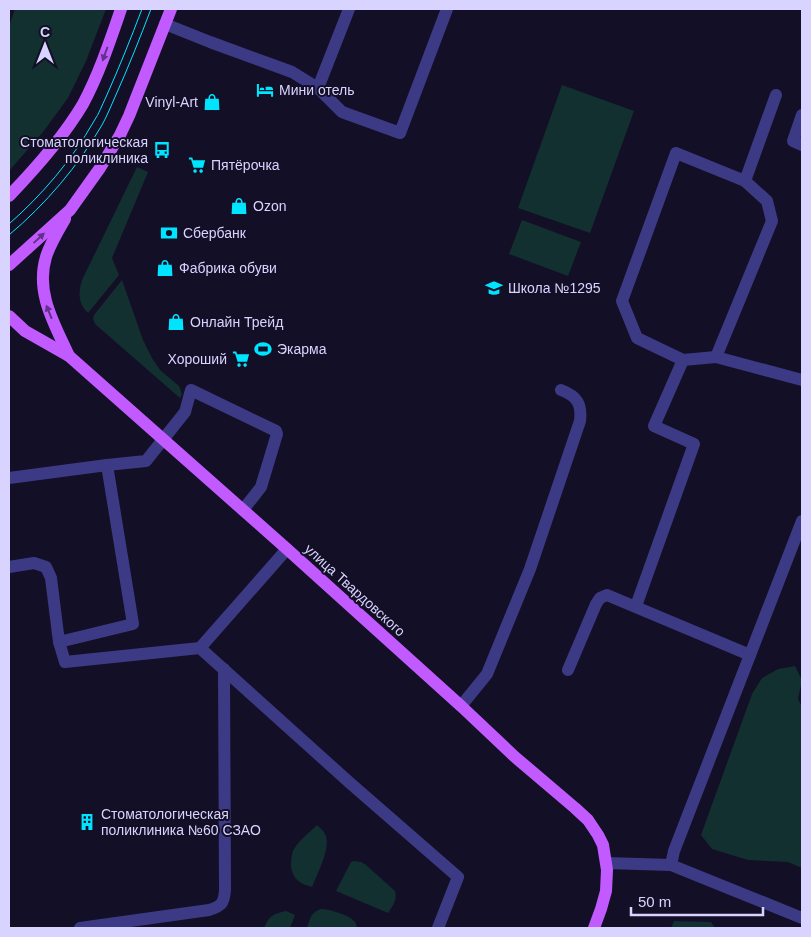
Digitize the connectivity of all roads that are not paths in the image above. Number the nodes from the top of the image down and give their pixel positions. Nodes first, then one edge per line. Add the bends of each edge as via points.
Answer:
1 (122, 9) edge
2 (171, 9) edge
3 (349, 9) edge
4 (447, 9) edge
5 (165, 24) junction
6 (318, 88) junction
7 (776, 95) dead end
8 (802, 115) edge
9 (802, 144) edge
10 (745, 181) junction
11 (9, 196) edge
12 (70, 210) junction
13 (9, 265) edge
14 (9, 316) edge
15 (9, 328) edge
16 (25, 331) junction
17 (69, 356) junction
18 (716, 357) junction
19 (683, 360) junction
20 (802, 380) edge
21 (561, 390) dead end
22 (164, 440) junction
23 (107, 465) junction
24 (9, 478) edge
25 (243, 510) junction
26 (802, 521) edge
27 (287, 549) junction
28 (9, 567) edge
29 (636, 606) junction
30 (60, 642) junction
31 (200, 648) junction
32 (750, 655) junction
33 (224, 670) junction
34 (568, 670) dead end
35 (461, 706) junction
36 (606, 863) junction
37 (671, 865) junction
38 (802, 918) edge
39 (80, 928) edge
40 (438, 928) edge
41 (594, 928) edge

1 -> 11 main road via 97,75 77,114 36,168
2 - 5 main road
3 - 6 lane
4 - 6 lane via 400,133 342,112
5 - 6 lane via 292,72
5 - 12 main road via 120,135
7 - 10 lane
8 - 9 lane via 793,141
10 - 18 lane via 766,201 772,221
10 - 19 lane via 676,153 622,301 636,338
13 -> 12 main road
17 -> 12 main road via 46,306 43,278 47,255
14 - 16 main road, улица Твардовского
15 - 16 main road
16 - 17 main road, улица Твардовского
17 - 22 main road, улица Твардовского
18 - 19 lane
18 - 20 lane
19 - 29 lane via 654,426 694,444
21 - 35 lane via 576,399 580,421 530,569 487,674
22 - 23 lane via 146,461
22 - 25 main road, улица Твардовского
22 - 25 lane via 186,412 191,390 276,431 261,487
23 - 24 lane
23 - 30 lane via 133,624
25 - 27 main road, улица Твардовского
26 - 32 lane
27 - 31 lane
27 - 35 main road, улица Твардовского
28 - 30 lane via 34,563 46,567 51,578
29 - 32 lane
29 - 34 lane via 607,595 600,598
30 - 31 lane via 65,662
31 - 33 lane
32 - 37 lane
33 - 39 lane via 224,899 219,907 209,910
33 - 40 lane via 458,877
35 - 36 main road, улица Твардовского via 588,820 598,835
36 - 37 lane
36 - 41 main road, улица Твардовского via 606,890
37 - 38 lane

